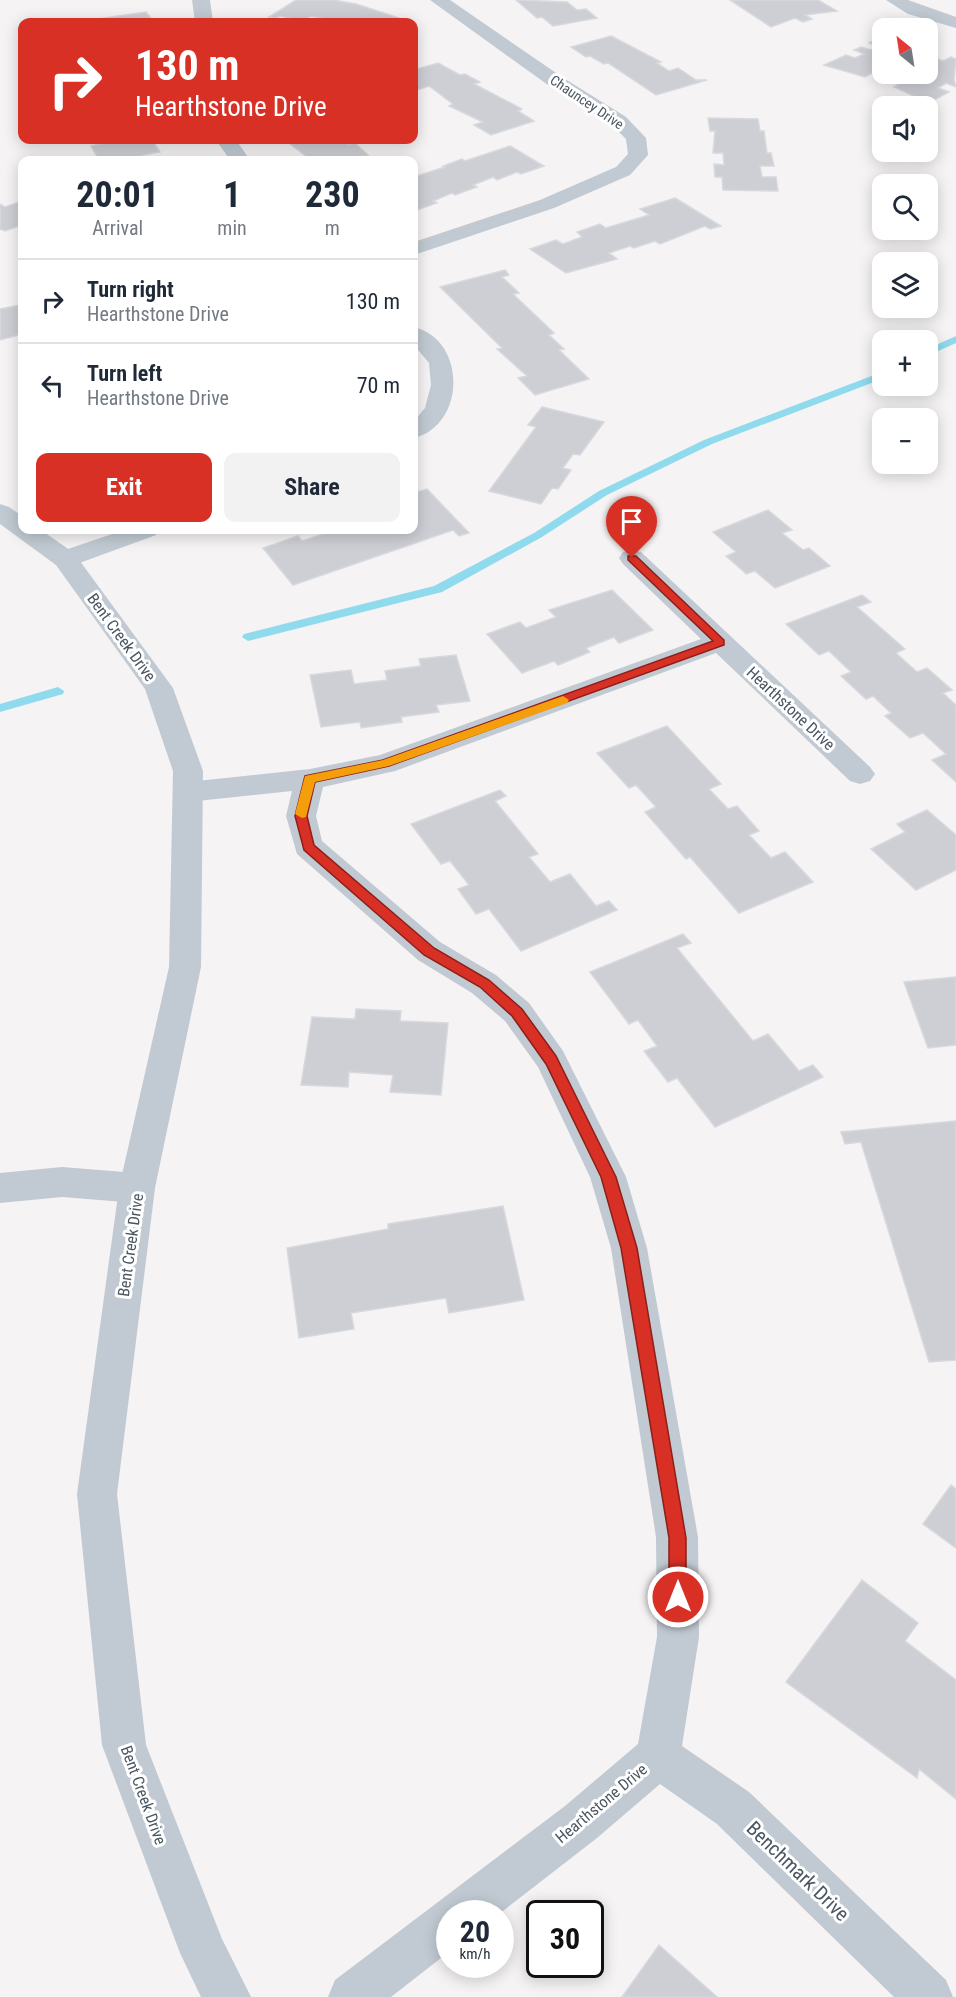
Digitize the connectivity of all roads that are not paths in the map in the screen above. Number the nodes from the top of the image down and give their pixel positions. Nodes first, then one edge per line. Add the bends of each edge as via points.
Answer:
1 (201, 0) edge
2 (439, 0) edge
3 (895, 0) edge
4 (203, 18) edge
5 (956, 23) edge
6 (418, 248) edge
7 (418, 338) edge
8 (418, 430) edge
9 (0, 512) edge
10 (18, 525) edge
11 (31, 534) edge
12 (136, 534) edge
13 (632, 558) dead end
14 (65, 559) junction
15 (720, 642) junction
16 (860, 774) dead end
17 (310, 779) junction
18 (188, 792) junction
19 (0, 1188) edge
20 (137, 1188) junction
21 (658, 1756) junction
22 (478, 1900) edge
23 (436, 1932) edge
24 (227, 1997) edge
25 (352, 1997) edge
26 (929, 1997) edge

1 - 4 street
2 - 6 street, Chauncey Drive via 620,121 636,138 638,155 623,171 547,204
3 - 5 street
7 - 8 street via 436,354 443,382 437,409
9 - 10 street, Bent Creek Drive
11 - 14 street, Bent Creek Drive
12 - 14 street
13 - 15 street, Hearthstone Drive
14 - 18 street, Bent Creek Drive via 159,688 188,771
15 - 16 street, Hearthstone Drive
15 - 17 street via 385,764
17 - 18 street
17 - 21 street, Hearthstone Drive via 301,816 308,846 429,951 484,984 517,1012 551,1060 608,1177 629,1248 677,1538 678,1636
18 - 20 street, Bent Creek Drive via 185,968
19 - 20 street via 62,1182
20 - 24 street, Bent Creek Drive via 97,1494 124,1745 204,1953
21 - 22 street, Hearthstone Drive via 581,1822
21 - 26 street, Benchmark Drive via 732,1808
23 - 25 street

